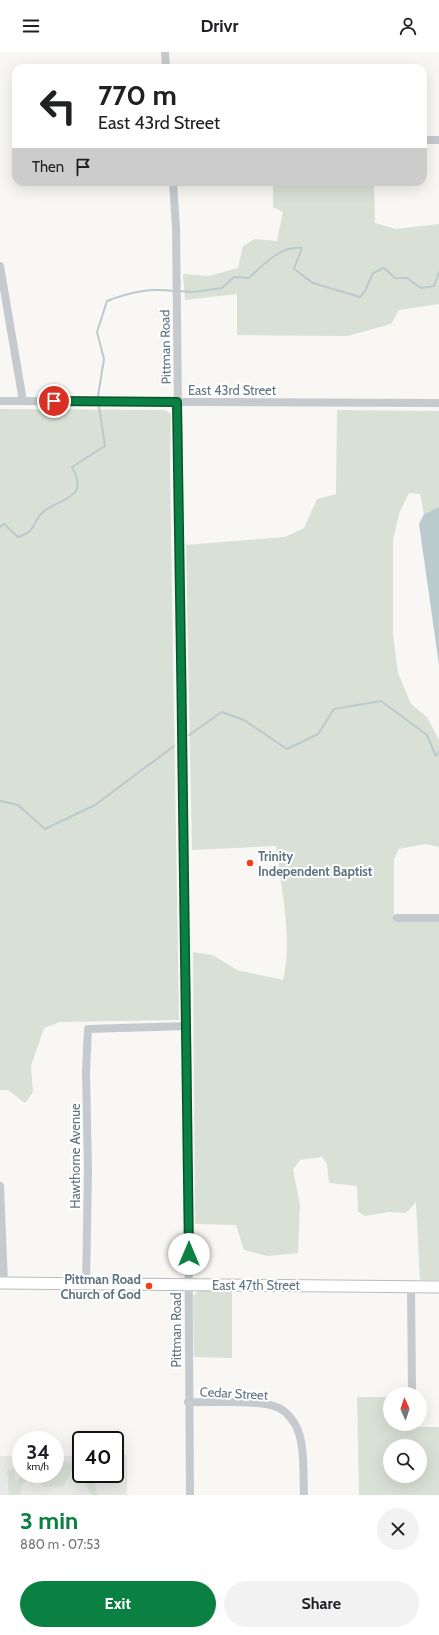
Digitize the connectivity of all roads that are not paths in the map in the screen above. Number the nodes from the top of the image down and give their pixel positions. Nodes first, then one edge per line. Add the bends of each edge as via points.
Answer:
1 (165, 52) edge
2 (166, 64) edge
3 (427, 140) edge
4 (439, 140) edge
5 (173, 186) edge
6 (0, 266) edge
7 (0, 401) edge
8 (23, 401) junction
9 (177, 402) junction
10 (439, 403) edge
11 (397, 918) dead end
12 (439, 918) edge
13 (187, 1026) junction
14 (0, 1186) edge
15 (2, 1283) edge
16 (86, 1284) junction
17 (189, 1284) junction
18 (410, 1286) junction
19 (439, 1287) edge
20 (412, 1387) edge
21 (188, 1402) junction
22 (190, 1495) edge
23 (304, 1495) edge

1 - 2 street
3 - 4 street
5 - 9 street, Pittman Road
6 - 8 street
7 - 8 street, East 43rd Street
8 - 9 street, East 43rd Street
9 - 10 street, East 43rd Street
9 - 13 street, Pittman Road
11 - 12 street
13 - 16 street, Hawthorne Avenue via 88,1029
13 - 17 street, Pittman Road
14 - 15 street
15 - 16 main road, East 47th Street
16 - 17 main road, East 47th Street
17 - 18 main road, East 47th Street
17 - 21 street, Pittman Road
18 - 19 main road, East 47th Street
18 - 20 street
21 - 22 street, Pittman Road
21 - 23 street, Cedar Street via 266,1404 288,1414 298,1429 302,1449

